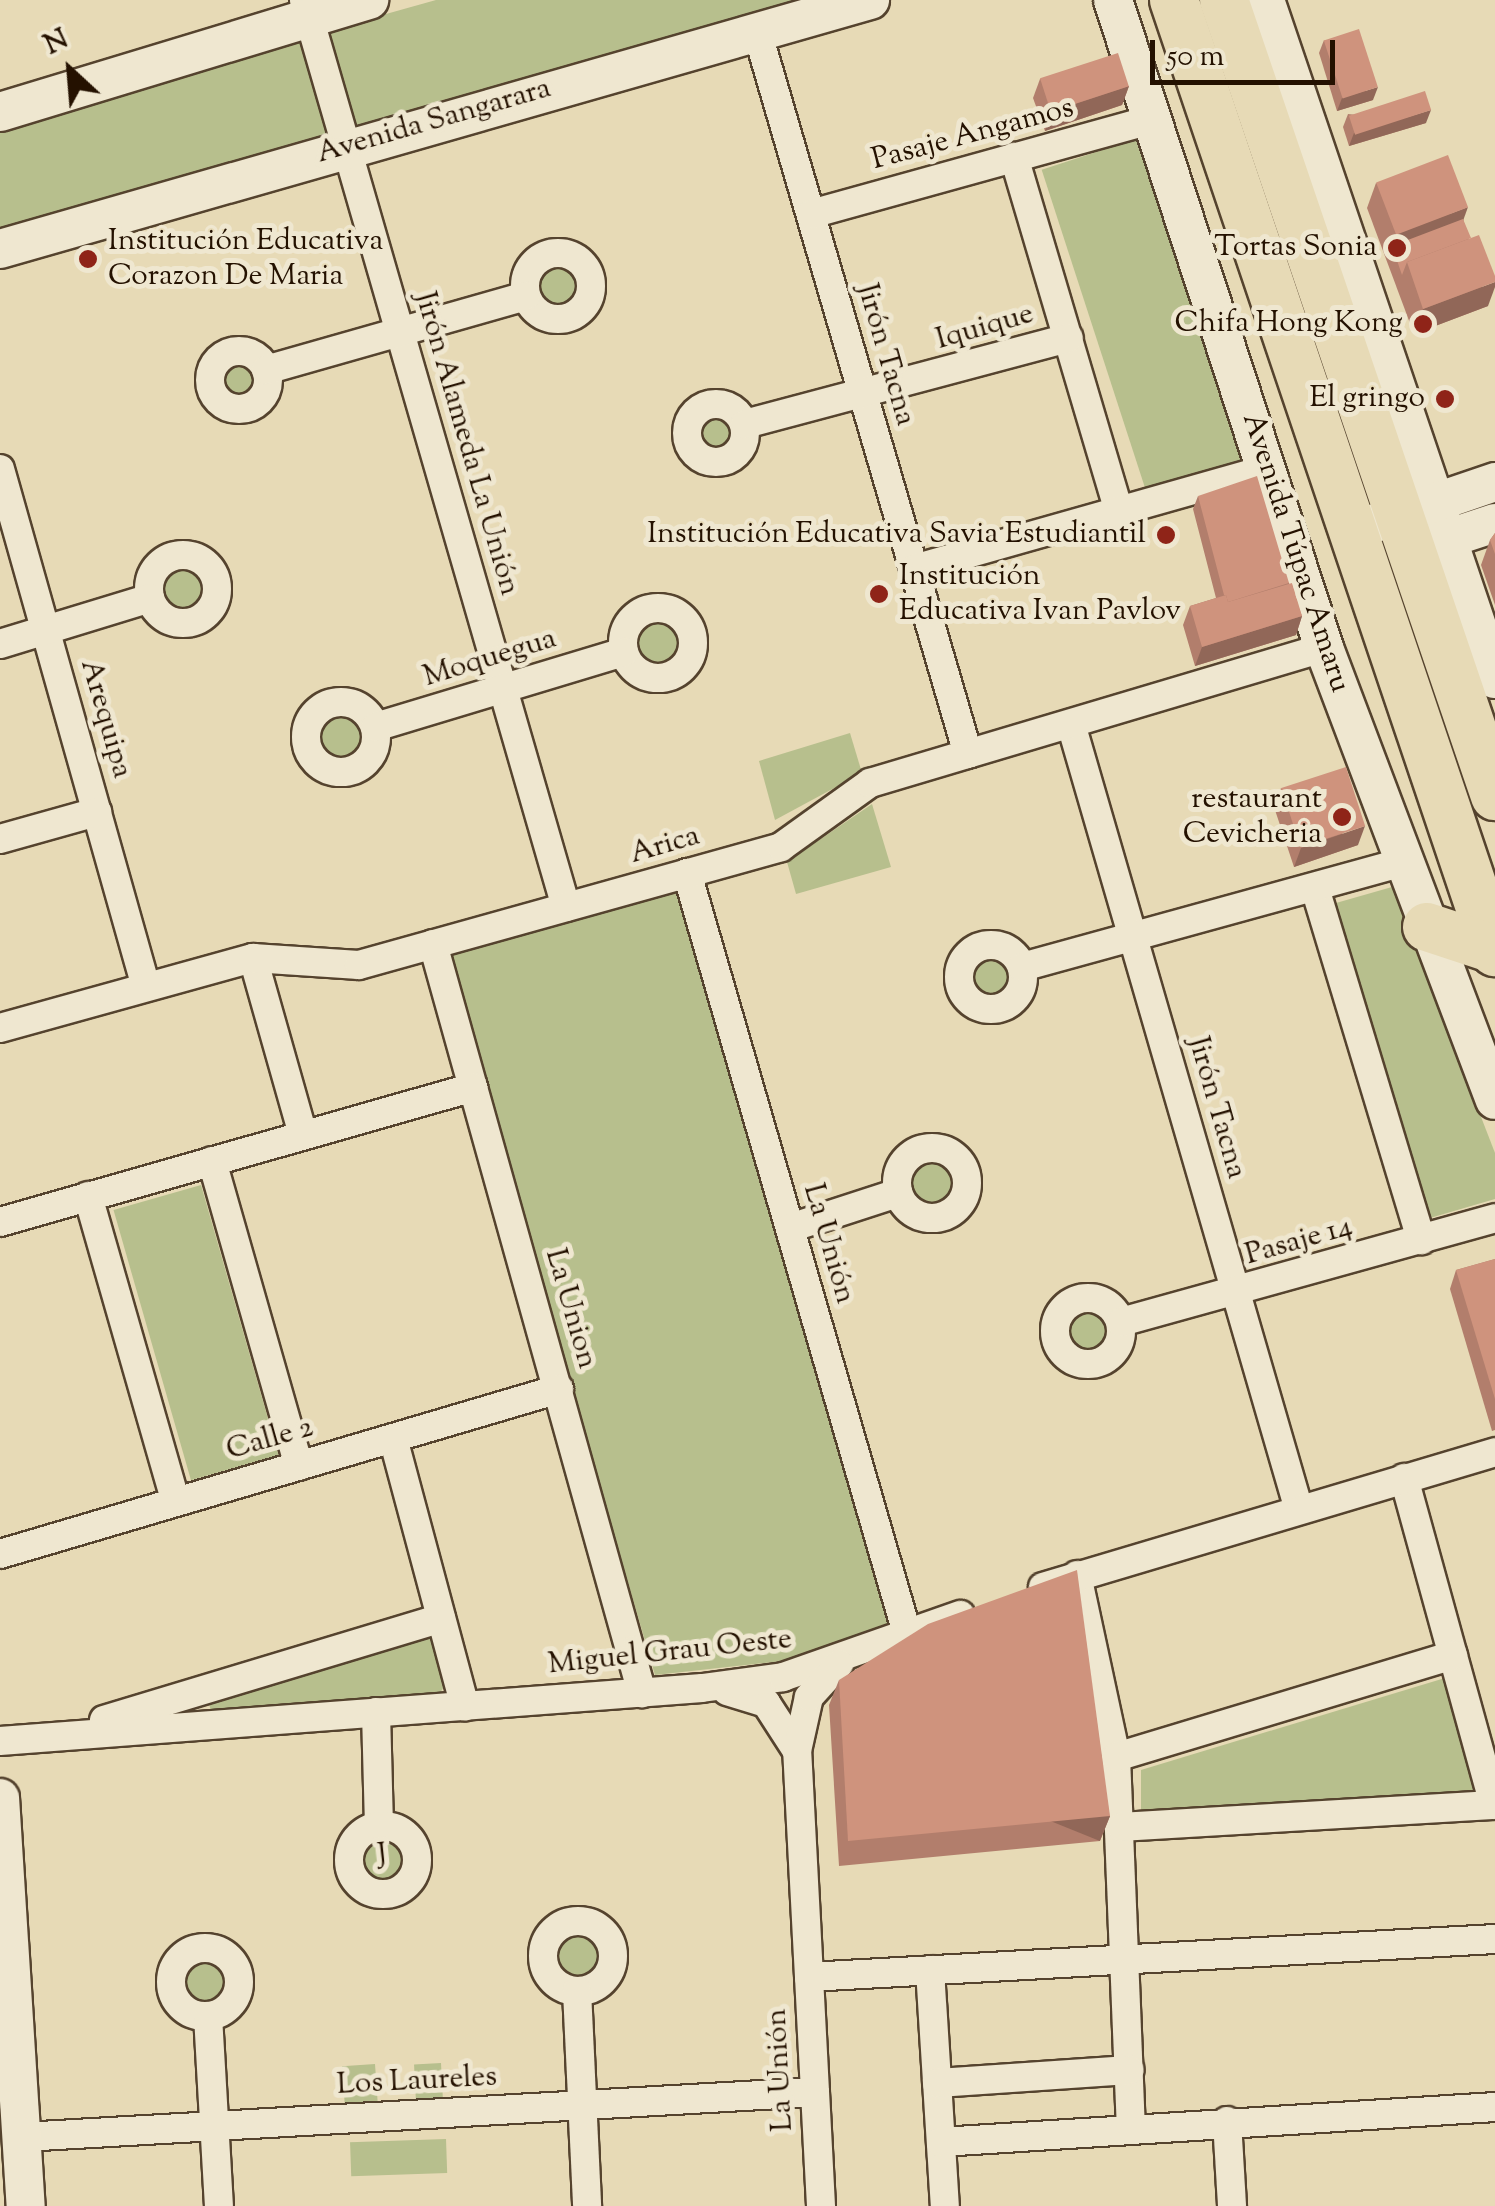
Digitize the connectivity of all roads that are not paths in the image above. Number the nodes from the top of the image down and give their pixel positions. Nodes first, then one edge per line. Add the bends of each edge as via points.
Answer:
1 (369, 0) edge
2 (870, 0) edge
3 (1114, 0) edge
4 (1174, 0) edge
5 (1224, 0) edge
6 (1265, 0) edge
7 (306, 8) edge
8 (758, 31) junction
9 (0, 112) edge
10 (1154, 119) junction
11 (346, 146) junction
12 (1014, 158) junction
13 (810, 214) junction
14 (0, 249) edge
15 (526, 296) dead end
16 (398, 331) junction
17 (1069, 338) junction
18 (266, 370) dead end
19 (863, 396) junction
20 (745, 424) dead end
21 (0, 468) edge
22 (1267, 469) junction
23 (1495, 482) edge
24 (1120, 511) junction
25 (1495, 523) edge
26 (1421, 527) junction
27 (1355, 549) junction
28 (914, 569) junction
29 (150, 598) dead end
30 (46, 631) junction
31 (0, 644) edge
32 (1324, 648) junction
33 (624, 652) dead end
34 (1495, 679) edge
35 (504, 690) junction
36 (1070, 724) junction
37 (375, 727) dead end
38 (968, 754) junction
39 (1495, 796) edge
40 (97, 812) junction
41 (0, 839) edge
42 (1402, 862) junction
43 (687, 873) junction
44 (1314, 888) junction
45 (566, 907) junction
46 (1427, 927) junction
47 (1133, 940) junction
48 (433, 944) junction
49 (1494, 951) edge
50 (253, 958) junction
51 (1022, 966) dead end
52 (146, 987) junction
53 (0, 1028) edge
54 (473, 1087) junction
55 (1495, 1100) edge
56 (303, 1135) junction
57 (212, 1161) junction
58 (898, 1193) dead end
59 (88, 1196) junction
60 (1495, 1218) edge
61 (0, 1222) edge
62 (790, 1228) junction
63 (1422, 1240) junction
64 (1236, 1294) junction
65 (1120, 1322) dead end
66 (559, 1390) junction
67 (393, 1438) junction
68 (1495, 1452) edge
69 (299, 1466) junction
70 (1404, 1478) junction
71 (176, 1502) junction
72 (1299, 1510) junction
73 (0, 1554) edge
74 (1077, 1575) junction
75 (1020, 1594) edge
76 (982, 1607) edge
77 (442, 1618) junction
78 (907, 1633) junction
79 (1453, 1655) junction
80 (844, 1660) junction
81 (702, 1688) junction
82 (642, 1693) junction
83 (466, 1706) junction
84 (376, 1712) junction
85 (55, 1735) junction
86 (0, 1741) edge
87 (796, 1751) junction
88 (1116, 1757) junction
89 (0, 1798) edge
90 (1495, 1805) edge
91 (379, 1826) dead end
92 (1121, 1828) junction
93 (1495, 1939) edge
94 (1126, 1959) junction
95 (930, 1970) junction
96 (809, 1976) junction
97 (577, 1991) dead end
98 (208, 2016) dead end
99 (1130, 2070) junction
100 (937, 2082) junction
101 (815, 2092) junction
102 (583, 2106) junction
103 (1495, 2108) edge
104 (1228, 2121) junction
105 (216, 2126) junction
106 (1132, 2126) junction
107 (22, 2137) junction
108 (941, 2142) junction
109 (26, 2206) edge
110 (219, 2206) edge
111 (587, 2206) edge
112 (821, 2206) edge
113 (945, 2206) edge
114 (1232, 2206) edge

1 - 7 street
2 - 8 street, Avenida Sangarara
3 - 10 street, Avenida Túpac Amaru
4 - 27 highway, Avenida Túpac Amaru
5 - 26 highway
6 - 26 street
7 - 9 street
7 - 11 street, Jirón Alameda La Unión
8 - 11 street, Avenida Sangarara
8 - 13 street, Jirón Tacna
10 - 12 street, Pasaje Angamos
10 - 22 street, Avenida Túpac Amaru
11 - 14 street, Avenida Sangarara
11 - 16 street, Jirón Alameda La Unión
12 - 13 street, Pasaje Angamos
12 - 17 street
13 - 19 street, Jirón Tacna
15 - 16 street
16 - 18 street
16 - 35 street, Jirón Alameda La Unión
17 - 19 street, Iquique
17 - 24 street
19 - 20 street, Iquique
19 - 28 street, Jirón Tacna
21 - 30 street, Arequipa
22 - 24 street
22 - 32 street, Avenida Túpac Amaru
23 - 26 street
24 - 28 street
25 - 26 street
26 - 27 street
26 - 34 street
26 - 39 highway
27 - 49 highway, Avenida Túpac Amaru
28 - 38 street, Jirón Tacna
29 - 30 street
30 - 31 street
30 - 40 street, Arequipa
32 - 36 street, Arica
32 - 42 street, Avenida Túpac Amaru
33 - 35 street, Moquegua
35 - 37 street, Moquegua
35 - 45 street, Jirón Alameda La Unión
36 - 38 street, Arica
36 - 47 street, Jirón Tacna
38 - 43 street, Arica via 870,784 782,846
40 - 41 street
40 - 52 street, Arequipa
42 - 44 street
42 - 46 street, Avenida Túpac Amaru
43 - 45 street, Arica
43 - 62 street, La Unión
44 - 47 street
44 - 63 street
45 - 48 street, Arica
46 - 49 highway
46 - 55 street, Avenida Túpac Amaru
47 - 51 street
47 - 64 street, Jirón Tacna
48 - 50 street, Arica via 359,965
48 - 54 street, La Union
50 - 52 street, Arica
50 - 56 street
52 - 53 street, Arica
54 - 56 street
54 - 66 street, La Union
56 - 57 street
57 - 59 street
57 - 69 street
58 - 62 street
59 - 61 street
59 - 71 street
60 - 63 street, Pasaje 14
62 - 78 street, La Unión
63 - 64 street, Pasaje 14
64 - 65 street, Pasaje 14
64 - 72 street, Jirón Tacna
66 - 67 street, Calle 2
66 - 82 street, La Union
67 - 69 street, Calle 2
67 - 77 street
68 - 70 street
69 - 71 street, Calle 2
70 - 72 street
70 - 79 street
71 - 73 street, Calle 2
72 - 74 street
74 - 75 street
74 - 88 street
76 - 78 street, Miguel Grau Oeste
77 - 83 street
77 - 85 street
78 - 80 street, Miguel Grau Oeste
79 - 88 street
79 - 90 street
80 - 81 street, Miguel Grau Oeste
80 - 87 street, La Unión via 809,1697
81 - 82 street, Miguel Grau Oeste
81 - 87 street, La Unión via 766,1702
82 - 83 street, Miguel Grau Oeste
83 - 84 street, Miguel Grau Oeste
84 - 85 street, Miguel Grau Oeste
84 - 91 street, J
85 - 86 street, Miguel Grau Oeste
87 - 96 street, La Unión
88 - 92 street
89 - 107 street
90 - 92 street
92 - 94 street
93 - 94 street
94 - 95 street
94 - 99 street
95 - 96 street
95 - 100 street
96 - 101 street, La Unión
97 - 102 street
98 - 105 street
99 - 100 street
99 - 106 street
100 - 108 street
101 - 102 street, Los Laureles
101 - 112 street, La Unión
102 - 105 street, Los Laureles
102 - 111 street
103 - 104 street
104 - 106 street
104 - 114 street
105 - 107 street, Los Laureles
105 - 110 street
106 - 108 street
107 - 109 street
108 - 113 street

